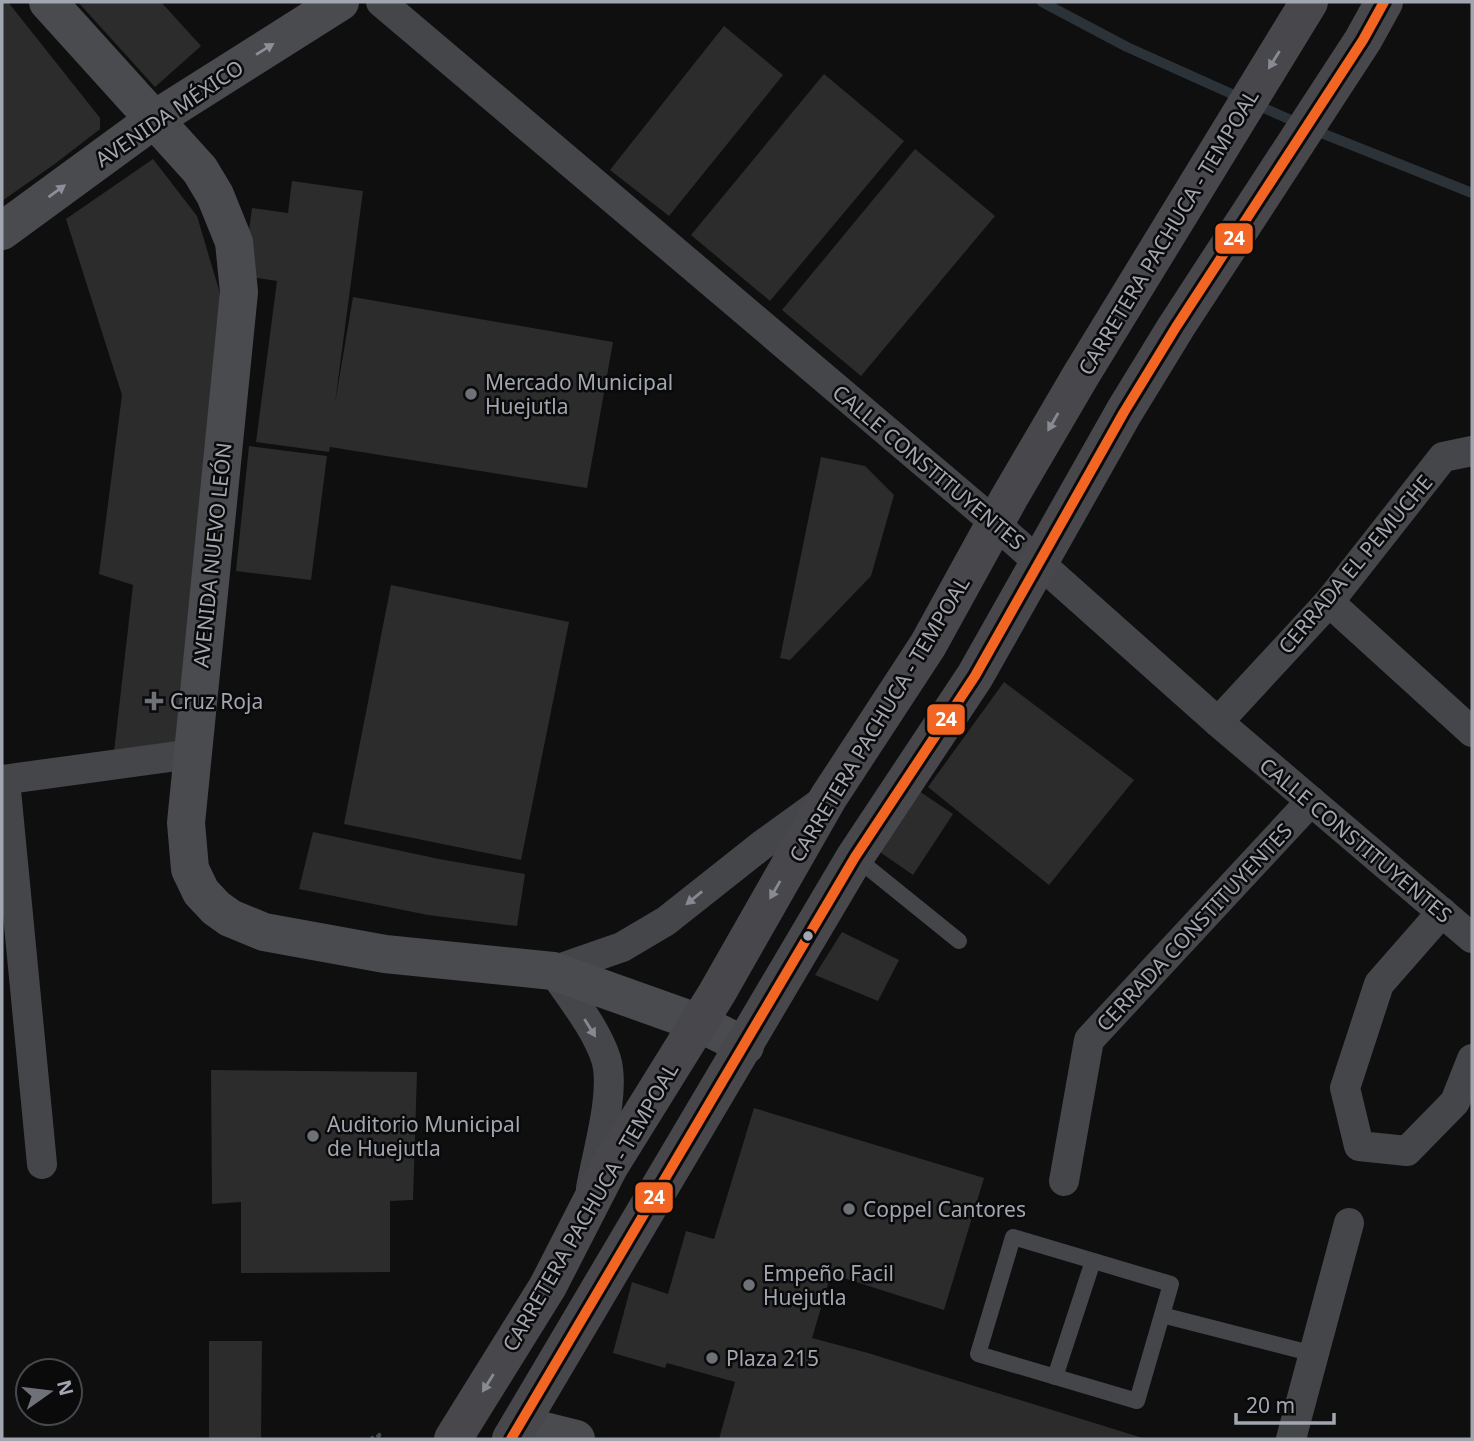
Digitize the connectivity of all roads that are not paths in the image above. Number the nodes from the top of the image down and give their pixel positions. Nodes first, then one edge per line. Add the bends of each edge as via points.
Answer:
1 (48, 2) edge
2 (340, 2) edge
3 (381, 2) edge
4 (1309, 2) edge
5 (1384, 2) edge
6 (155, 119) junction
7 (2, 231) edge
8 (1081, 375) junction
9 (1124, 412) junction
10 (1471, 451) edge
11 (1329, 602) junction
12 (928, 645) junction
13 (975, 676) junction
14 (1218, 722) junction
15 (1472, 732) edge
16 (192, 754) junction
17 (3, 780) edge
18 (828, 798) junction
19 (1311, 801) junction
20 (855, 857) junction
21 (1442, 912) junction
22 (1472, 938) edge
23 (960, 941) dead end
24 (553, 971) junction
25 (699, 1023) junction
26 (745, 1046) junction
27 (1472, 1059) edge
28 (42, 1164) dead end
29 (1064, 1181) dead end
30 (586, 1212) junction
31 (1349, 1223) dead end
32 (1093, 1261) junction
33 (1162, 1315) junction
34 (1314, 1354) junction
35 (1055, 1377) junction
36 (516, 1432) edge
37 (453, 1439) edge
38 (576, 1439) edge
39 (1291, 1439) edge

1 - 6 street, AVENIDA NUEVO LEÓN
6 -> 2 street, AVENIDA MÉXICO
3 - 14 street, CALLE CONSTITUYENTES via 982,511
4 -> 8 main road, CARRETERA PACHUCA - TEMPOAL
5 - 9 main road
7 -> 6 street, AVENIDA MÉXICO
6 - 16 street, AVENIDA NUEVO LEÓN via 188,155 215,195 234,242 239,292
8 - 9 main road
8 -> 12 main road, CARRETERA PACHUCA - TEMPOAL
9 - 13 main road
10 - 11 street, CERRADA EL PEMUCHE via 1443,457
11 - 14 street, CERRADA EL PEMUCHE
11 - 15 street
12 - 13 main road
12 - 18 main road, CARRETERA PACHUCA - TEMPOAL
13 - 20 main road
14 - 19 street, CALLE CONSTITUYENTES
16 - 17 street
16 - 24 street, AVENIDA NUEVO LEÓN via 186,822 190,870 201,892 230,918 264,932 385,954
17 - 28 street
18 -> 24 street via 666,921 622,947
18 -> 25 main road, CARRETERA PACHUCA - TEMPOAL
19 - 21 street, CALLE CONSTITUYENTES
19 - 29 street, CERRADA CONSTITUYENTES via 1089,1040
20 - 23 lane
20 - 26 main road
21 - 22 street, CALLE CONSTITUYENTES
21 - 27 street via 1379,984 1345,1088 1359,1146 1407,1151 1455,1102
24 - 25 street, AVENIDA NUEVO LEÓN
24 -> 30 street via 599,1043 610,1087
25 - 26 street, AVENIDA NUEVO LEÓN
25 - 30 main road, CARRETERA PACHUCA - TEMPOAL
26 - 36 main road
30 -> 37 main road, CARRETERA PACHUCA - TEMPOAL via 548,1286
31 - 34 street
32 - 33 lane via 1171,1284
32 - 35 lane
32 - 35 lane via 1013,1237 978,1354
33 - 34 lane
33 - 35 lane via 1137,1401
34 - 39 street
36 - 38 street

